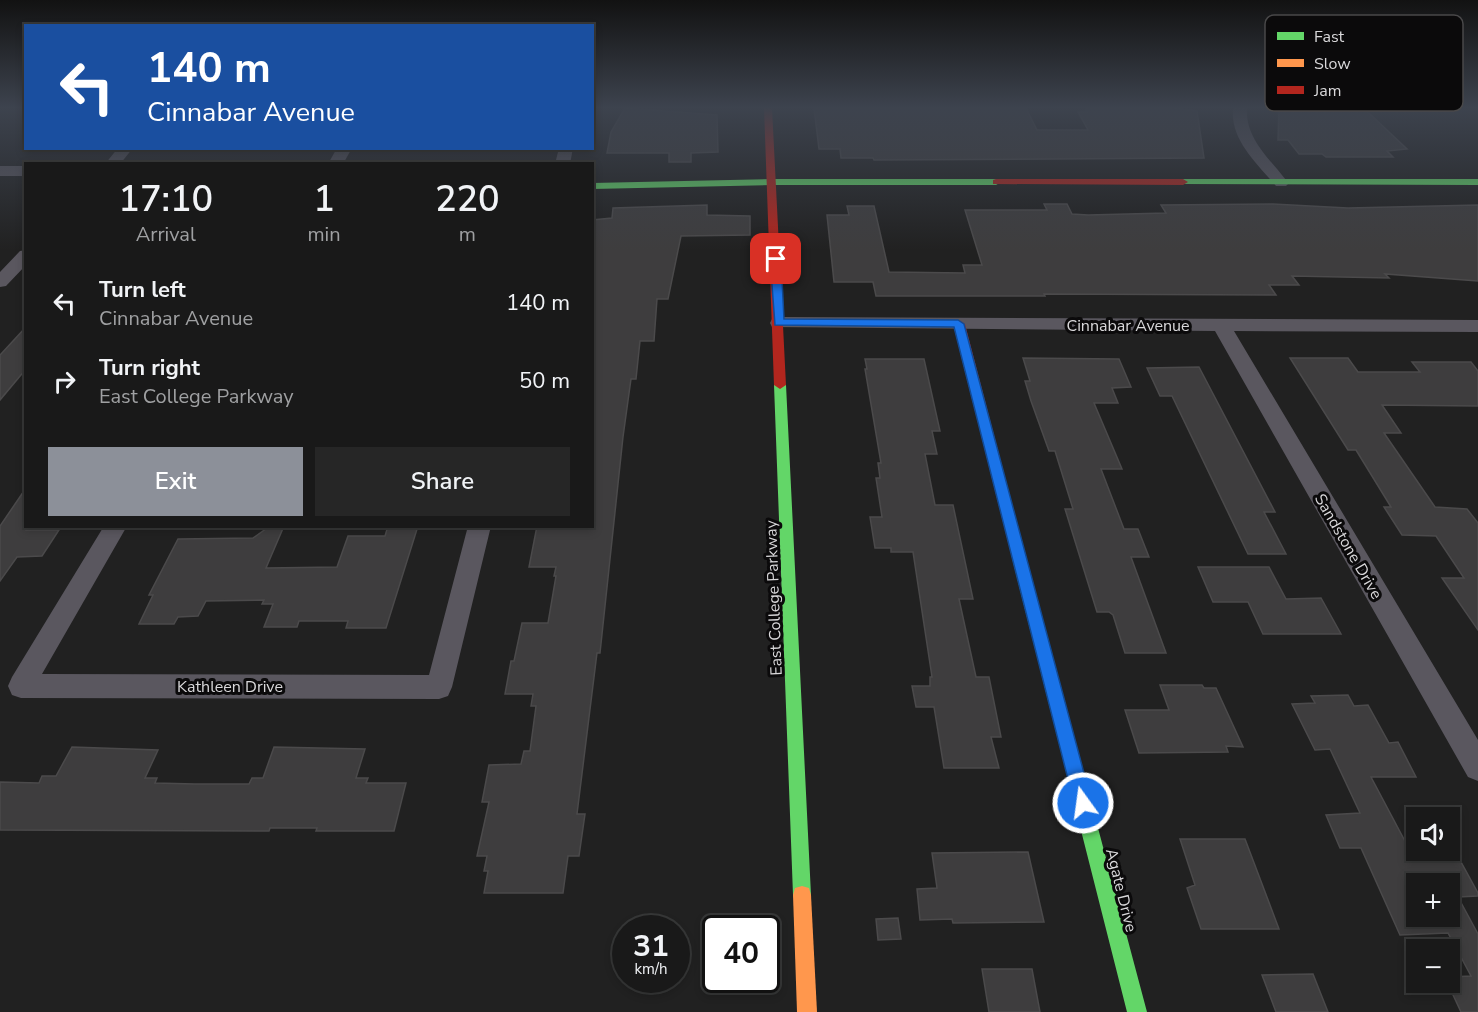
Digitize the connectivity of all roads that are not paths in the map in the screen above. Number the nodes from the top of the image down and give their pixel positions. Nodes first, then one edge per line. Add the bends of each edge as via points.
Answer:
1 (771, 155) edge
2 (1260, 155) edge
3 (0, 171) edge
4 (24, 171) edge
5 (772, 182) junction
6 (1478, 182) edge
7 (1281, 183) junction
8 (594, 186) edge
9 (24, 257) edge
10 (0, 282) edge
11 (779, 323) junction
12 (958, 324) junction
13 (1221, 325) junction
14 (1478, 326) edge
15 (116, 528) edge
16 (479, 528) edge
17 (1478, 767) edge
18 (807, 1012) edge
19 (1137, 1012) edge

1 - 5 street, East College Parkway
2 - 7 street
3 - 4 street
5 - 7 street
5 - 8 street
5 - 11 street, East College Parkway
6 - 7 street
9 - 10 street
11 - 12 street, Cinnabar Avenue
11 - 18 street, East College Parkway
12 - 13 street, Cinnabar Avenue
12 - 19 street, Agate Drive
13 - 14 street, Cinnabar Avenue
13 - 17 street, Sandstone Drive
15 - 16 street, Kathleen Drive via 21,686 439,687

